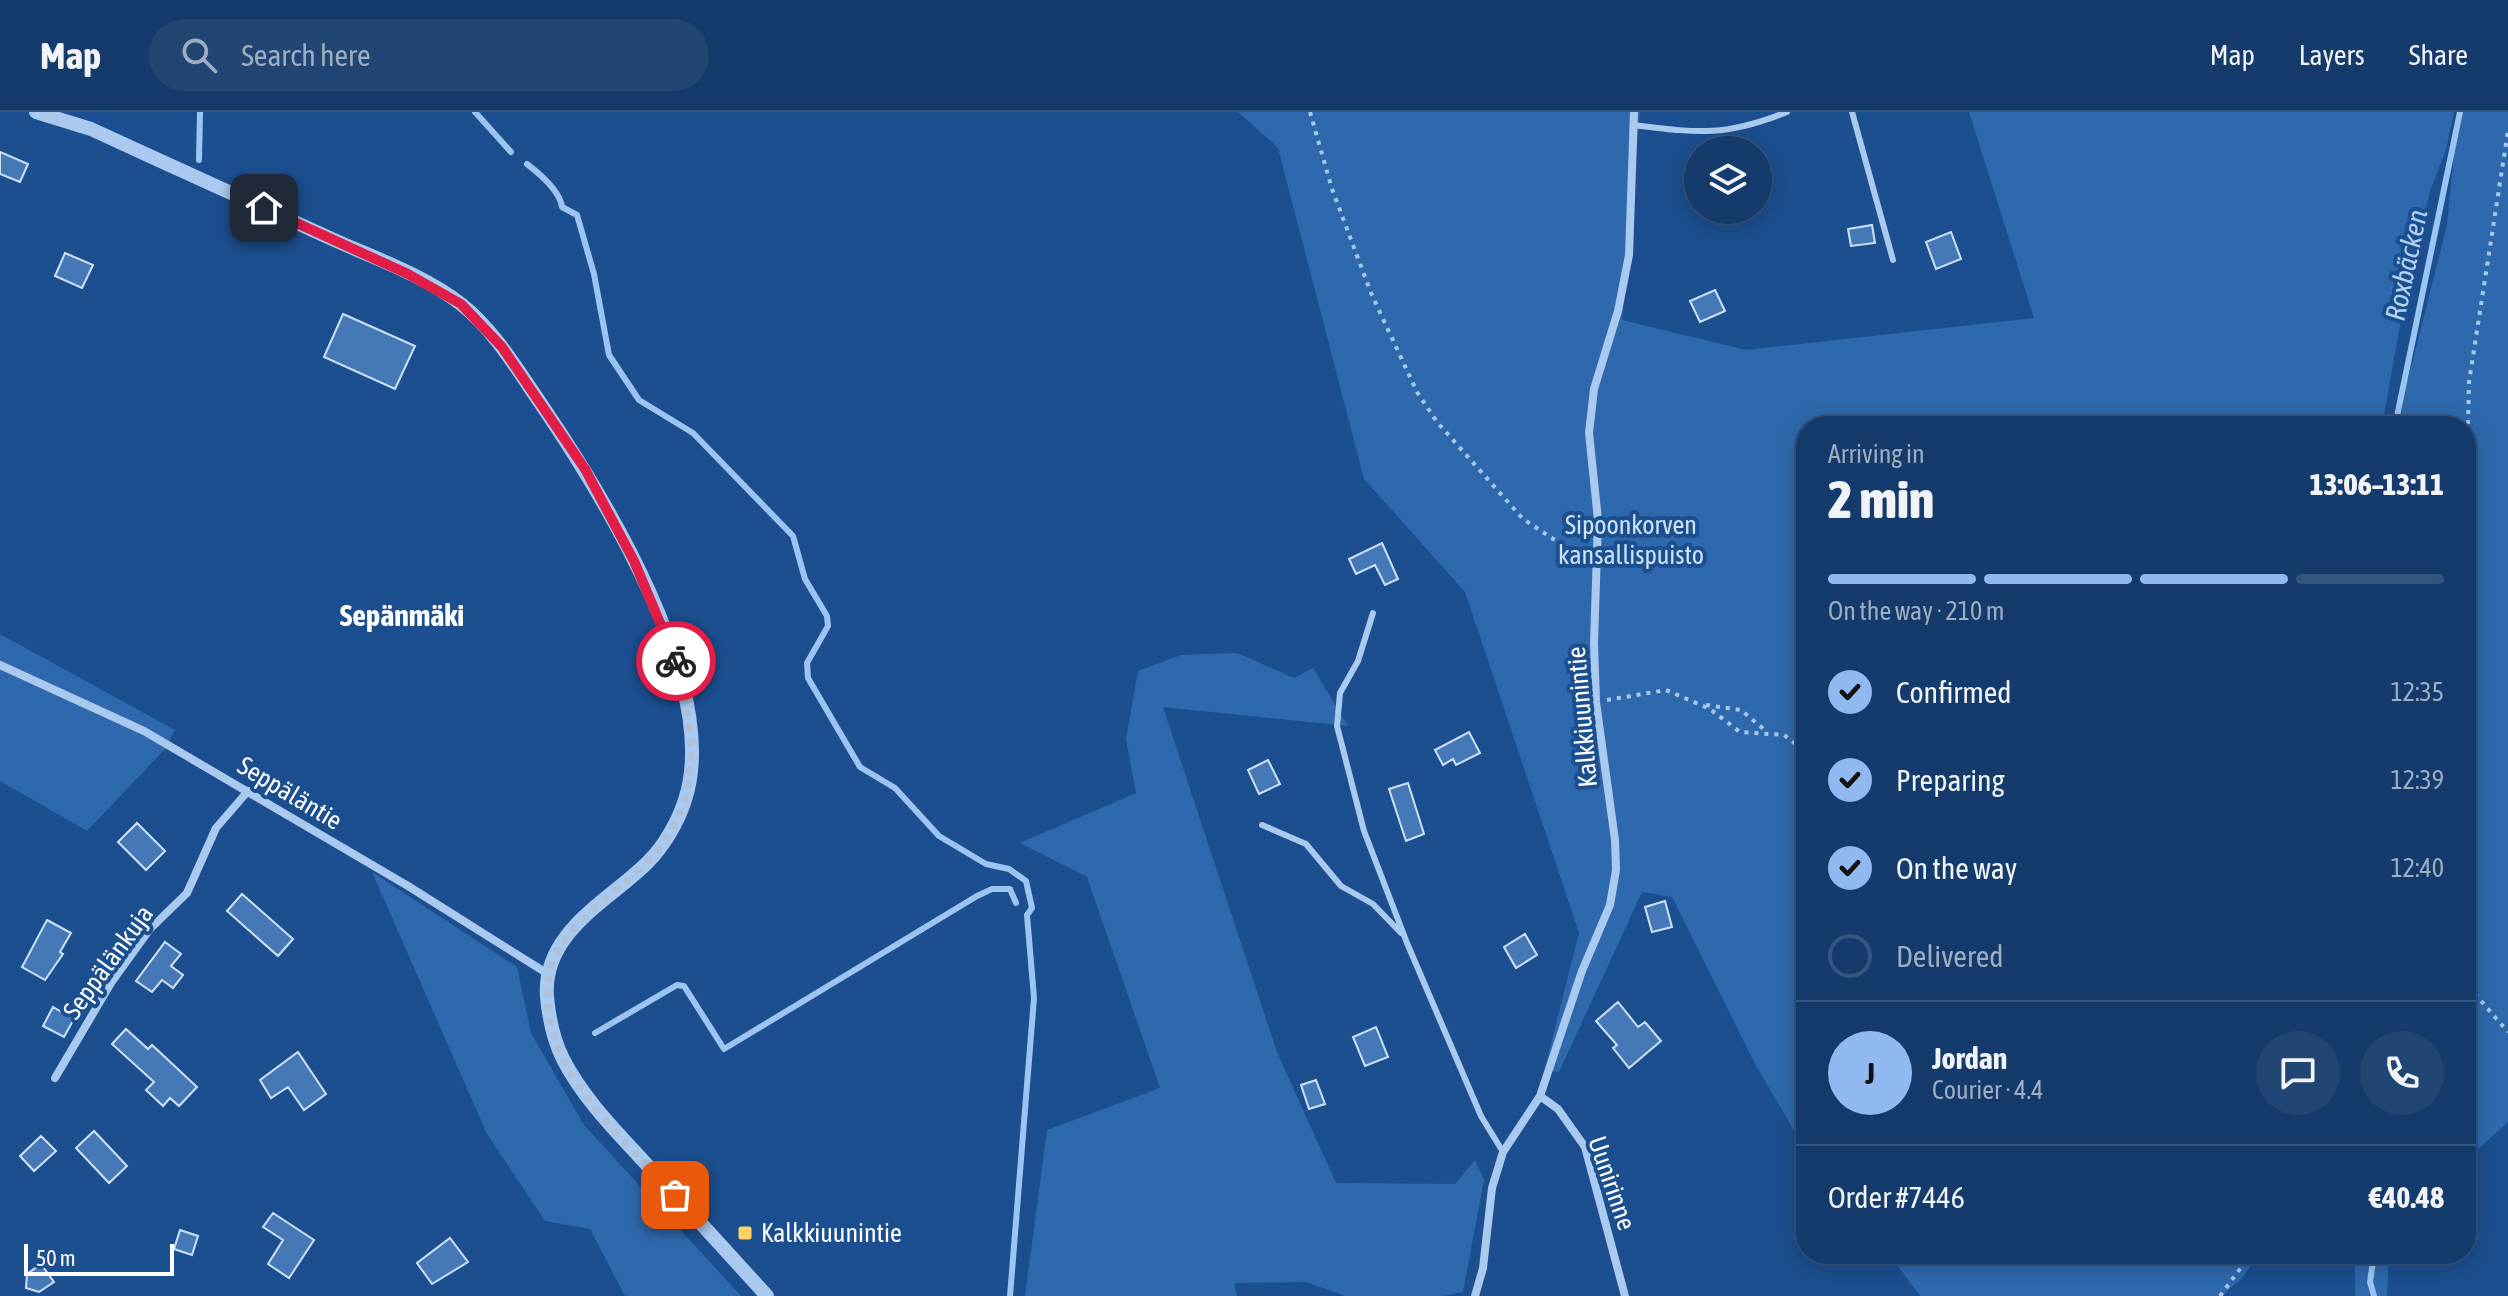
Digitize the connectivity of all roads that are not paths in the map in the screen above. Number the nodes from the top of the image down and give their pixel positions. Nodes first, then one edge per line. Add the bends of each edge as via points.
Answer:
1 (36, 112) edge
2 (1634, 112) edge
3 (1787, 112) edge
4 (1852, 112) edge
5 (1633, 125) junction
6 (1893, 260) dead end
7 (1373, 613) dead end
8 (0, 665) edge
9 (248, 791) junction
10 (1262, 825) dead end
11 (1407, 943) junction
12 (548, 974) junction
13 (55, 1078) dead end
14 (1540, 1096) junction
15 (1503, 1152) junction
16 (767, 1296) edge
17 (1475, 1296) edge
18 (1625, 1296) edge

1 - 12 street via 91,129 408,274 461,304 502,347 585,469 634,561 675,657 689,716 692,765 685,801 667,838 651,860 585,915 565,938
2 - 5 street, Kalkkiuunintie
3 - 5 lane via 1730,131
4 - 6 lane
5 - 14 street, Kalkkiuunintie via 1629,255 1594,389 1589,433 1599,546 1596,702 1616,870 1610,905
7 - 11 lane via 1358,661 1340,693 1337,726 1364,831
8 - 9 street, Seppäläntie via 144,731
9 - 12 street, Seppäläntie
9 - 13 street, Seppälänkuja via 216,828 187,893 150,929 111,983
10 - 11 lane via 1306,844 1341,886 1373,904
11 - 15 lane via 1481,1116
12 - 16 street via 552,1028 572,1074 599,1112
14 - 15 street, Kalkkiuunintie
14 - 18 street, Uunirinne via 1558,1109 1585,1147
15 - 17 street, Kalkkiuunintie

